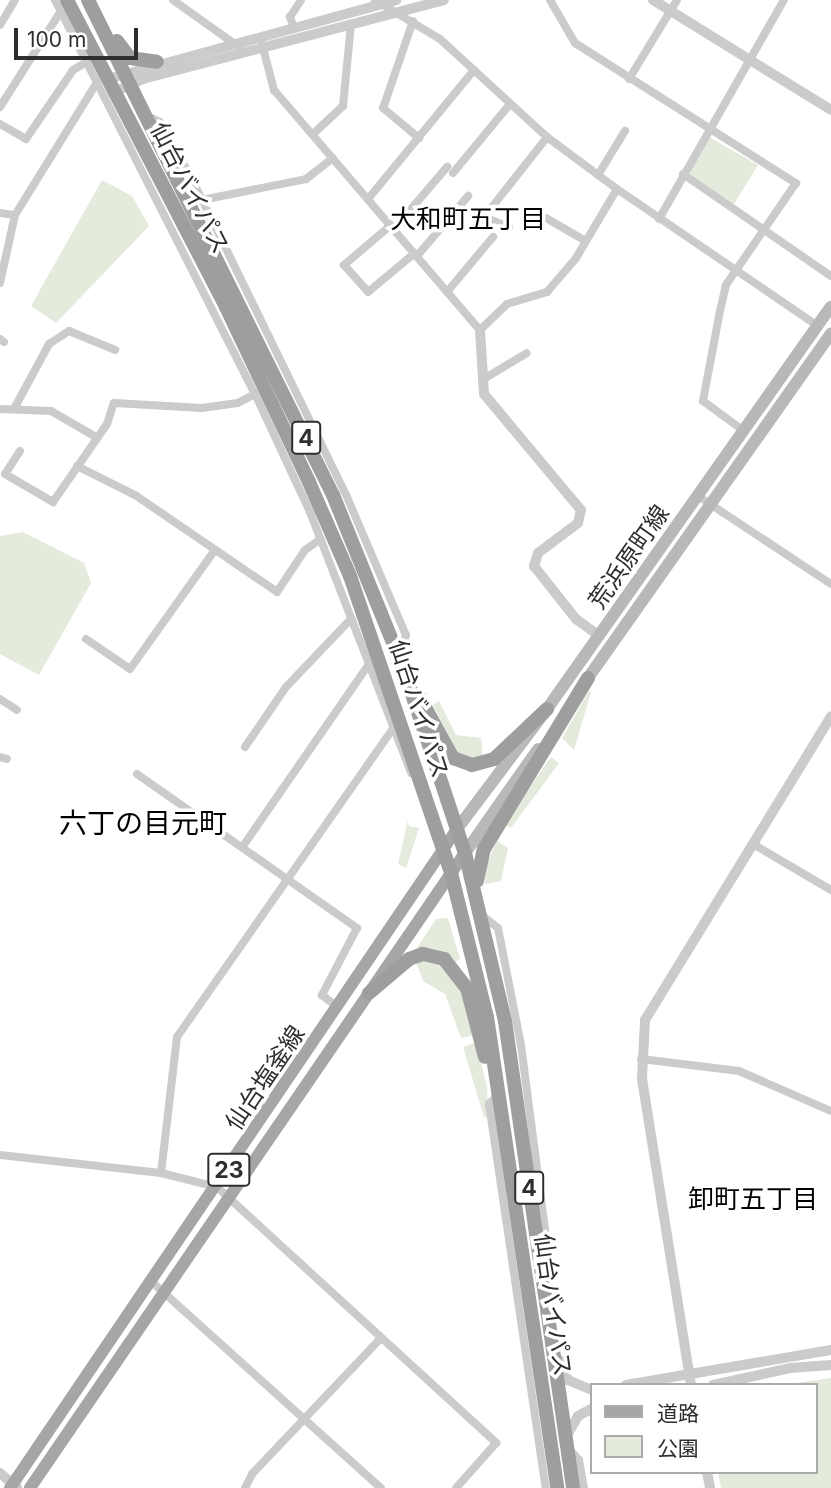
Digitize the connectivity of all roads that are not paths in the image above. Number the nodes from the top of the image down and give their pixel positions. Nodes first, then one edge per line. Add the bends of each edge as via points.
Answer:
1 (15, 0) edge
2 (55, 0) edge
3 (89, 0) edge
4 (173, 0) edge
5 (301, 0) edge
6 (396, 0) edge
7 (444, 0) edge
8 (550, 0) edge
9 (653, 0) edge
10 (677, 0) edge
11 (784, 0) edge
12 (379, 2) edge
13 (64, 5) edge
14 (670, 11) junction
15 (397, 12) junction
16 (99, 18) junction
17 (413, 21) junction
18 (0, 25) edge
19 (351, 25) junction
20 (294, 28) junction
21 (262, 43) junction
22 (236, 44) junction
23 (246, 53) junction
24 (747, 58) junction
25 (87, 62) junction
26 (157, 62) junction
27 (474, 70) junction
28 (128, 78) junction
29 (628, 79) junction
30 (107, 84) junction
31 (510, 104) junction
32 (0, 107) edge
33 (831, 110) edge
34 (147, 116) junction
35 (0, 124) edge
36 (708, 128) junction
37 (625, 131) dead end
38 (313, 134) junction
39 (547, 137) junction
40 (419, 138) junction
41 (333, 158) junction
42 (683, 174) junction
43 (598, 175) junction
44 (617, 189) junction
45 (468, 196) dead end
46 (368, 199) junction
47 (202, 200) junction
48 (0, 213) edge
49 (15, 215) junction
50 (546, 218) dead end
51 (659, 219) junction
52 (393, 227) junction
53 (509, 227) dead end
54 (765, 230) junction
55 (493, 237) dead end
56 (586, 241) junction
57 (416, 255) junction
58 (736, 271) junction
59 (831, 276) edge
60 (0, 283) edge
61 (447, 292) junction
62 (831, 307) edge
63 (818, 326) junction
64 (480, 330) junction
65 (831, 334) edge
66 (115, 350) dead end
67 (527, 353) dead end
68 (481, 380) junction
69 (255, 394) junction
70 (15, 407) junction
71 (0, 409) edge
72 (744, 431) junction
73 (96, 437) junction
74 (19, 451) dead end
75 (77, 466) junction
76 (703, 500) junction
77 (321, 539) junction
78 (215, 550) junction
79 (831, 584) edge
80 (352, 618) junction
81 (599, 636) junction
82 (86, 639) dead end
83 (401, 662) junction
84 (369, 664) junction
85 (589, 678) junction
86 (0, 699) edge
87 (547, 709) junction
88 (17, 710) dead end
89 (831, 718) edge
90 (393, 729) junction
91 (827, 732) edge
92 (245, 747) dead end
93 (137, 774) dead end
94 (423, 793) junction
95 (457, 829) junction
96 (752, 844) junction
97 (243, 846) junction
98 (441, 847) junction
99 (465, 853) junction
100 (451, 873) junction
101 (290, 878) junction
102 (477, 890) junction
103 (831, 890) edge
104 (369, 993) junction
105 (335, 1005) junction
106 (641, 1059) junction
107 (498, 1093) junction
108 (831, 1111) edge
109 (0, 1155) edge
110 (161, 1173) junction
111 (222, 1192) junction
112 (157, 1287) junction
113 (543, 1295) junction
114 (381, 1338) junction
115 (831, 1350) edge
116 (831, 1365) edge
117 (690, 1379) edge
118 (647, 1383) edge
119 (722, 1383) edge
120 (590, 1390) edge
121 (590, 1410) edge
122 (304, 1419) junction
123 (565, 1442) junction
124 (0, 1473) edge
125 (9, 1487) edge
126 (30, 1488) edge
127 (245, 1488) edge
128 (381, 1488) edge
129 (456, 1488) edge
130 (546, 1488) edge
131 (557, 1488) edge
132 (573, 1488) edge
133 (584, 1488) edge

1 - 18 street
2 - 13 street
3 - 16 highway, 仙台バイパス / 4
4 - 22 street
5 - 20 street via 290,17
6 - 12 street
7 - 15 street
8 - 29 street via 575,43
9 - 14 street
10 - 14 street
11 - 24 street
12 - 15 street
12 - 20 street
13 - 25 street
13 - 30 highway, 仙台バイパス / 4
13 - 32 street
14 - 24 street
14 - 29 street
15 - 17 street
15 - 19 street
16 - 26 highway via 131,58
16 - 28 highway, 仙台バイパス / 4
17 - 27 street
17 - 40 street via 383,108
19 - 21 street
19 - 38 street via 342,106
20 - 21 street
21 - 22 street
21 - 23 street
21 - 38 street via 274,90
22 - 23 street
22 - 26 street
23 - 28 street
24 - 33 street
24 - 36 street
25 - 30 street
25 - 35 street via 73,70 26,139
26 - 28 street
27 - 31 street
27 - 40 street
28 - 30 street
28 - 34 highway, 仙台バイパス / 4
29 - 36 street
30 - 49 street
30 - 69 street
30 - 94 highway, 仙台バイパス / 4 via 237,329 309,482 350,576
31 - 39 street
31 - 52 street
34 - 47 street via 167,132
34 - 83 highway, 仙台バイパス / 4 via 285,392 363,563
36 - 42 street
36 - 54 street via 795,182
37 - 43 street
38 - 41 street
39 - 43 street
39 - 53 street via 482,219
40 - 46 street
41 - 46 street
41 - 47 street via 306,179
42 - 51 street
42 - 54 street
43 - 44 street
44 - 51 street
44 - 56 street
45 - 57 street
46 - 52 street
47 - 83 street via 319,438 397,611 406,635
48 - 49 street
49 - 60 street
50 - 56 street
51 - 58 street
52 - 57 street
52 - 57 street via 344,265 368,292
54 - 58 street
54 - 59 street
55 - 61 street
56 - 64 street via 547,292 507,304
57 - 61 street
58 - 63 street
58 - 72 street via 726,285 703,401
61 - 64 street
62 - 63 main road, 荒浜原町線
63 - 72 main road, 荒浜原町線
64 - 68 street
65 - 76 main road, 荒浜原町線
66 - 70 street via 69,331 49,344
67 - 68 street
68 - 81 street via 484,394 580,507 578,523 538,553 534,566 576,619
69 - 73 street via 238,403 202,408 114,403
69 - 77 street
70 - 71 street
70 - 73 street via 51,411
72 - 76 main road, 荒浜原町線
73 - 75 street
74 - 75 street via 5,474 53,502
75 - 78 street via 135,495
76 - 79 street
76 - 81 main road, 荒浜原町線
76 - 85 main road, 荒浜原町線
77 - 78 street via 305,550 277,593
77 - 80 street
78 - 82 street via 130,669
80 - 84 street
80 - 92 street via 286,687
81 - 87 main road, 荒浜原町線
83 - 87 highway via 453,758 464,764 494,759
83 - 95 highway, 仙台バイパス / 4
84 - 90 street
84 - 97 street
85 - 99 main road, 荒浜原町線
85 - 102 highway via 484,849
86 - 88 street
87 - 95 main road, 荒浜原町線
89 - 91 street
90 - 94 street
90 - 101 street
91 - 96 street
93 - 97 street
94 - 98 highway, 仙台バイパス / 4
95 - 98 main road, 仙台塩釜線 / 23
95 - 99 highway, 仙台バイパス / 4
96 - 103 street
96 - 106 street via 652,1006 645,1020
97 - 101 street
98 - 100 highway, 仙台バイパス / 4
98 - 105 main road, 仙台塩釜線 / 23
99 - 100 main road, 仙台塩釜線 / 23
99 - 102 highway, 仙台バイパス / 4
100 - 104 main road, 仙台塩釜線 / 23
100 - 107 highway, 仙台バイパス / 4 via 487,1017
101 - 105 street via 357,928 322,995
101 - 110 street via 177,1037
102 - 113 highway, 仙台バイパス / 4 via 505,1021
104 - 107 highway via 409,959 423,954 444,959 467,988
104 - 111 main road, 仙台塩釜線 / 23
105 - 111 main road, 仙台塩釜線 / 23 via 324,1030
106 - 108 street via 739,1071
106 - 117 street
107 - 130 street via 489,1104
107 - 131 highway, 仙台バイパス / 4
109 - 110 street
110 - 111 street
111 - 112 main road, 仙台塩釜線 / 23
111 - 114 street
112 - 122 street
112 - 125 main road, 仙台塩釜線 / 23
112 - 126 main road, 仙台塩釜線 / 23
113 - 120 street via 563,1372 574,1386
113 - 123 highway, 仙台バイパス / 4
114 - 122 street
114 - 129 street via 496,1443
115 - 117 street
116 - 119 street via 790,1368
117 - 118 street
121 - 123 street via 578,1416
122 - 127 street
122 - 128 street
123 - 132 highway, 仙台バイパス / 4
123 - 133 street via 579,1460
124 - 125 street

